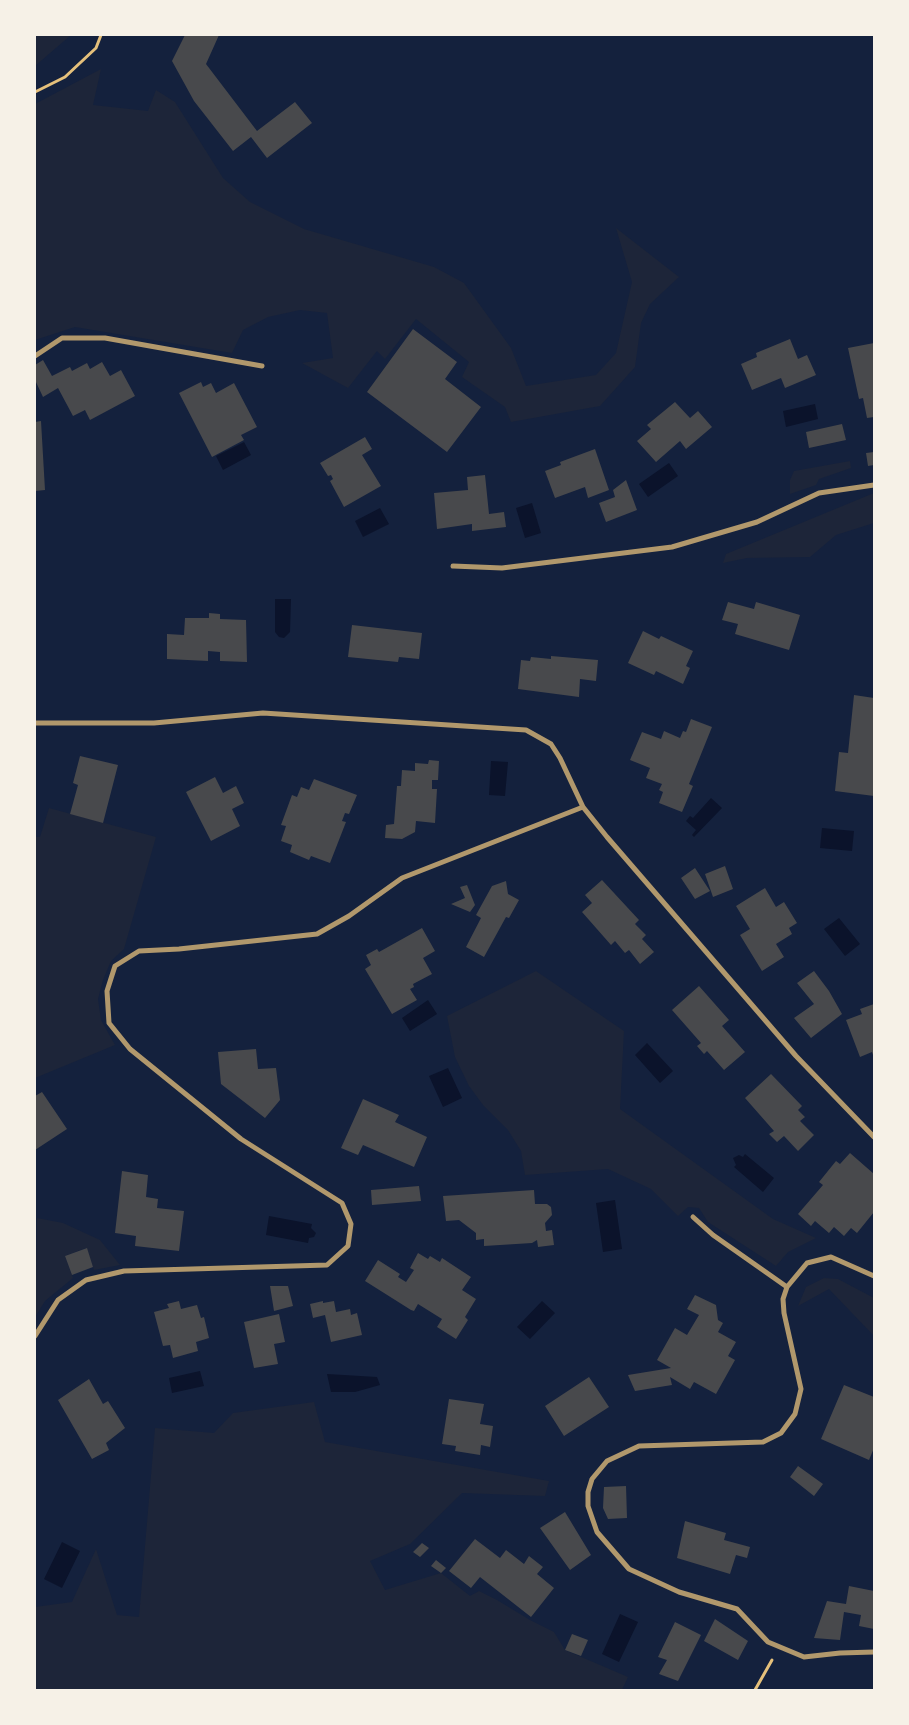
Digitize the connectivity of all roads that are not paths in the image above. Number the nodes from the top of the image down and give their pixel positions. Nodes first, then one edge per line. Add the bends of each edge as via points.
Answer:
1 (35, 356) edge
2 (262, 366) dead end
3 (874, 485) edge
4 (453, 566) dead end
5 (35, 723) edge
6 (583, 807) junction
7 (874, 1137) edge
8 (693, 1217) dead end
9 (874, 1276) edge
10 (787, 1287) junction
11 (35, 1336) edge
12 (874, 1652) edge

1 - 2 street via 62,338 104,338
3 - 4 street via 819,493 757,522 672,547 502,568
5 - 6 street via 154,723 263,713 526,730 551,744
6 - 7 street via 796,1056
6 - 11 street via 402,878 349,916 317,934 139,951 115,966 107,991 109,1023 130,1049 241,1139 342,1203 352,1224 348,1246 327,1264 124,1271 86,1280 58,1300
8 - 10 street
9 - 10 street via 830,1257 807,1263
10 - 12 street via 783,1299 784,1313 801,1389 795,1414 781,1433 763,1442 639,1446 607,1461 592,1479 588,1506 597,1532 629,1569 679,1592 737,1608 768,1642 804,1658

